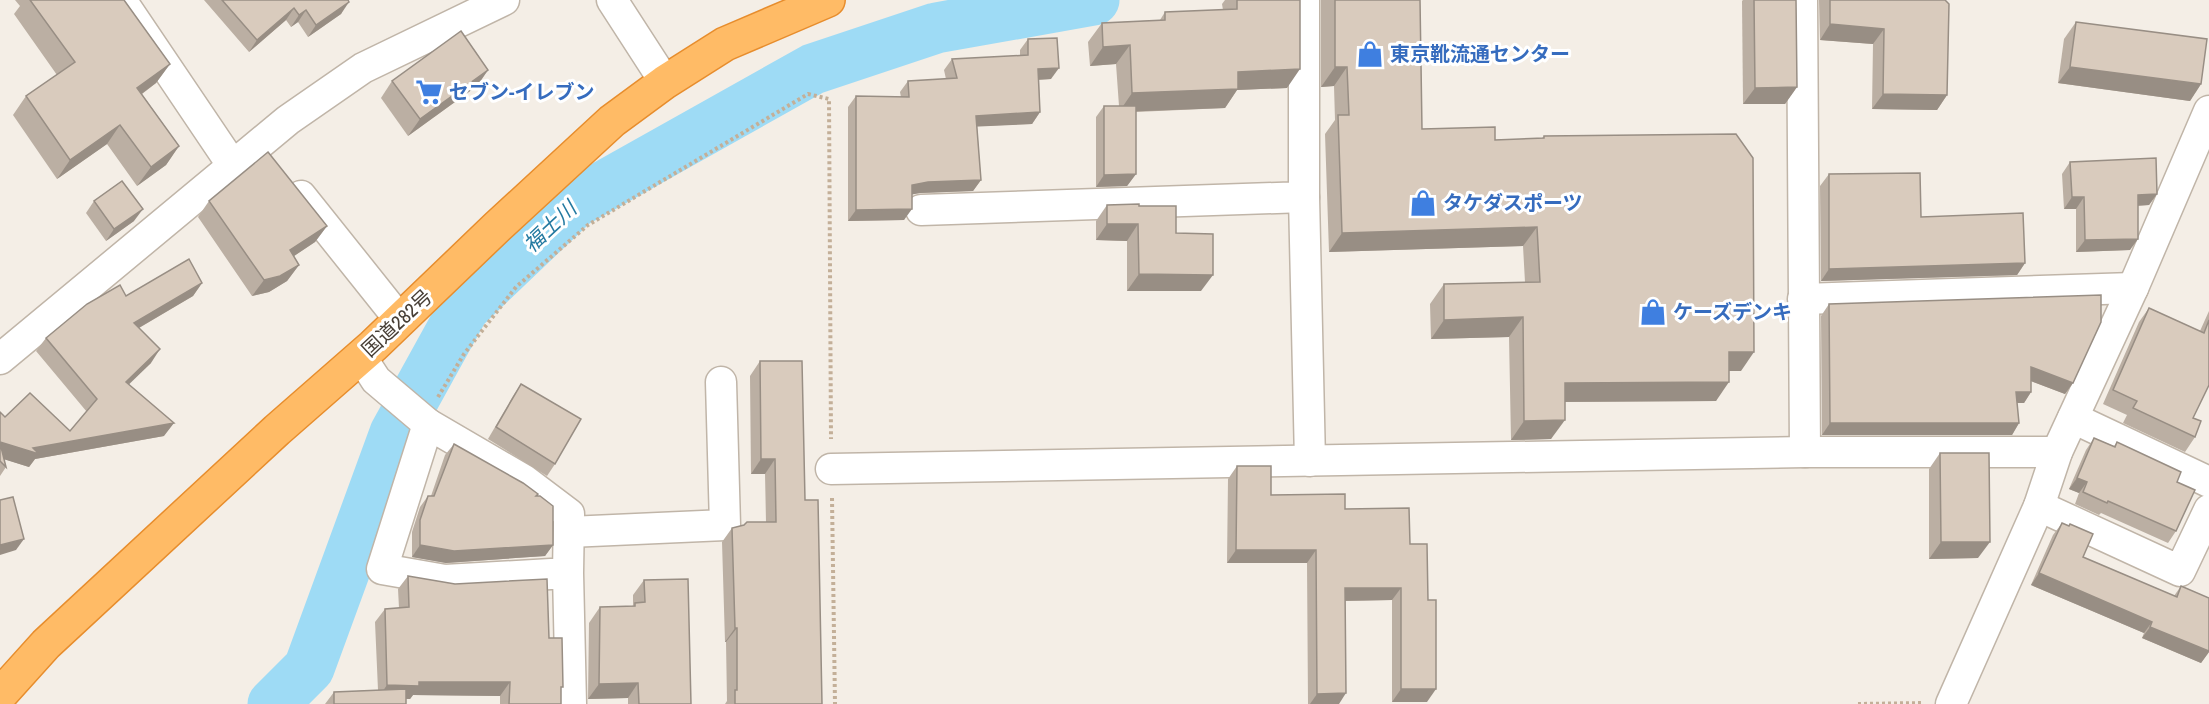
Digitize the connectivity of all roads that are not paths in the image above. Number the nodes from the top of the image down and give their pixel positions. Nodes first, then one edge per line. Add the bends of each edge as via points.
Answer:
1 (121, 0) edge
2 (504, 0) edge
3 (612, 0) edge
4 (828, 0) edge
5 (1304, 0) edge
6 (1802, 0) edge
7 (665, 82) junction
8 (2209, 111) edge
9 (272, 159) junction
10 (233, 166) junction
11 (1304, 197) junction
12 (921, 210) dead end
13 (2133, 288) junction
14 (1803, 299) junction
15 (400, 320) junction
16 (0, 359) edge
17 (368, 368) junction
18 (721, 382) dead end
19 (2073, 418) junction
20 (425, 423) junction
21 (1805, 452) junction
22 (2057, 452) junction
23 (1310, 461) junction
24 (831, 470) road end
25 (2209, 482) edge
26 (2039, 506) junction
27 (2209, 510) edge
28 (569, 532) junction
29 (568, 573) junction
30 (0, 695) edge
31 (1951, 703) edge
32 (571, 704) edge

1 - 10 street
2 - 9 street via 363,68 288,120
3 - 7 street
4 - 7 highway, 国道282号 via 725,44
5 - 11 street
6 - 14 street
7 - 15 highway, 国道282号 via 612,121
8 - 13 street
9 - 10 street
9 - 15 street
10 - 16 street
11 - 12 street
11 - 23 street
13 - 14 street
13 - 19 street
14 - 21 street
15 - 17 highway, 国道282号
17 - 20 street
17 - 30 highway, 国道282号 via 277,430 46,644
18 - 28 street via 725,525
19 - 22 street
19 - 25 street
20 - 28 street via 524,480 569,514
20 - 29 street via 382,569 445,580
21 - 22 street
21 - 23 street
22 - 26 street
23 - 24 street
26 - 27 street via 2180,571
26 - 31 street
28 - 29 street
29 - 32 street

